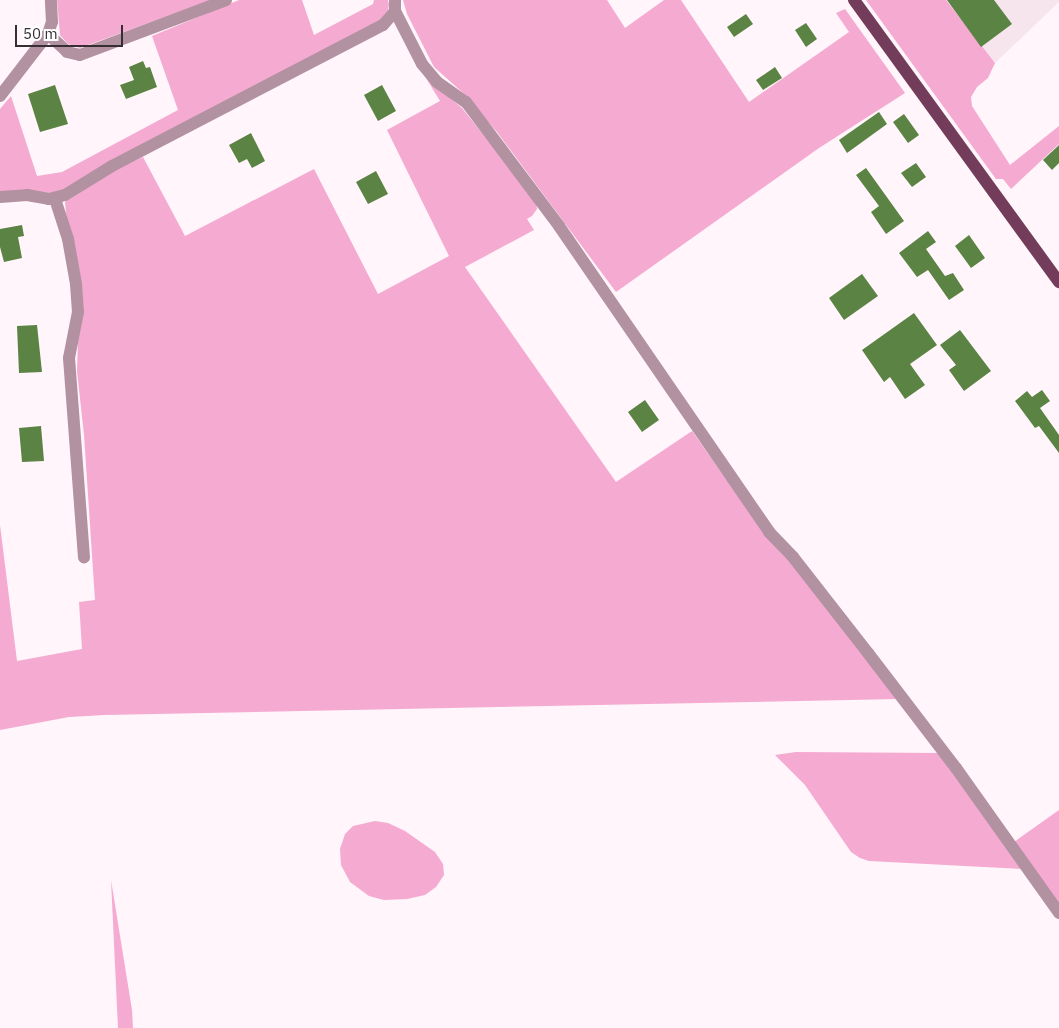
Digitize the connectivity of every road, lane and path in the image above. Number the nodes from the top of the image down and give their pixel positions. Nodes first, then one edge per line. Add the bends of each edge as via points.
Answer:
1 (51, 0) edge
2 (226, 0) edge
3 (854, 0) edge
4 (395, 5) edge
5 (48, 34) junction
6 (0, 96) edge
7 (0, 197) edge
8 (55, 199) junction
9 (1059, 282) edge
10 (84, 557) dead end
11 (1059, 913) edge

1 - 5 street via 52,22
2 - 5 street via 80,55 66,52
3 - 9 main road
4 - 8 street via 383,25
4 - 11 street via 422,64 437,82 466,102 559,226 769,532 793,557 868,652 956,768
5 - 6 street
7 - 8 street via 27,195
8 - 10 street via 68,239 76,284 78,312 69,358

